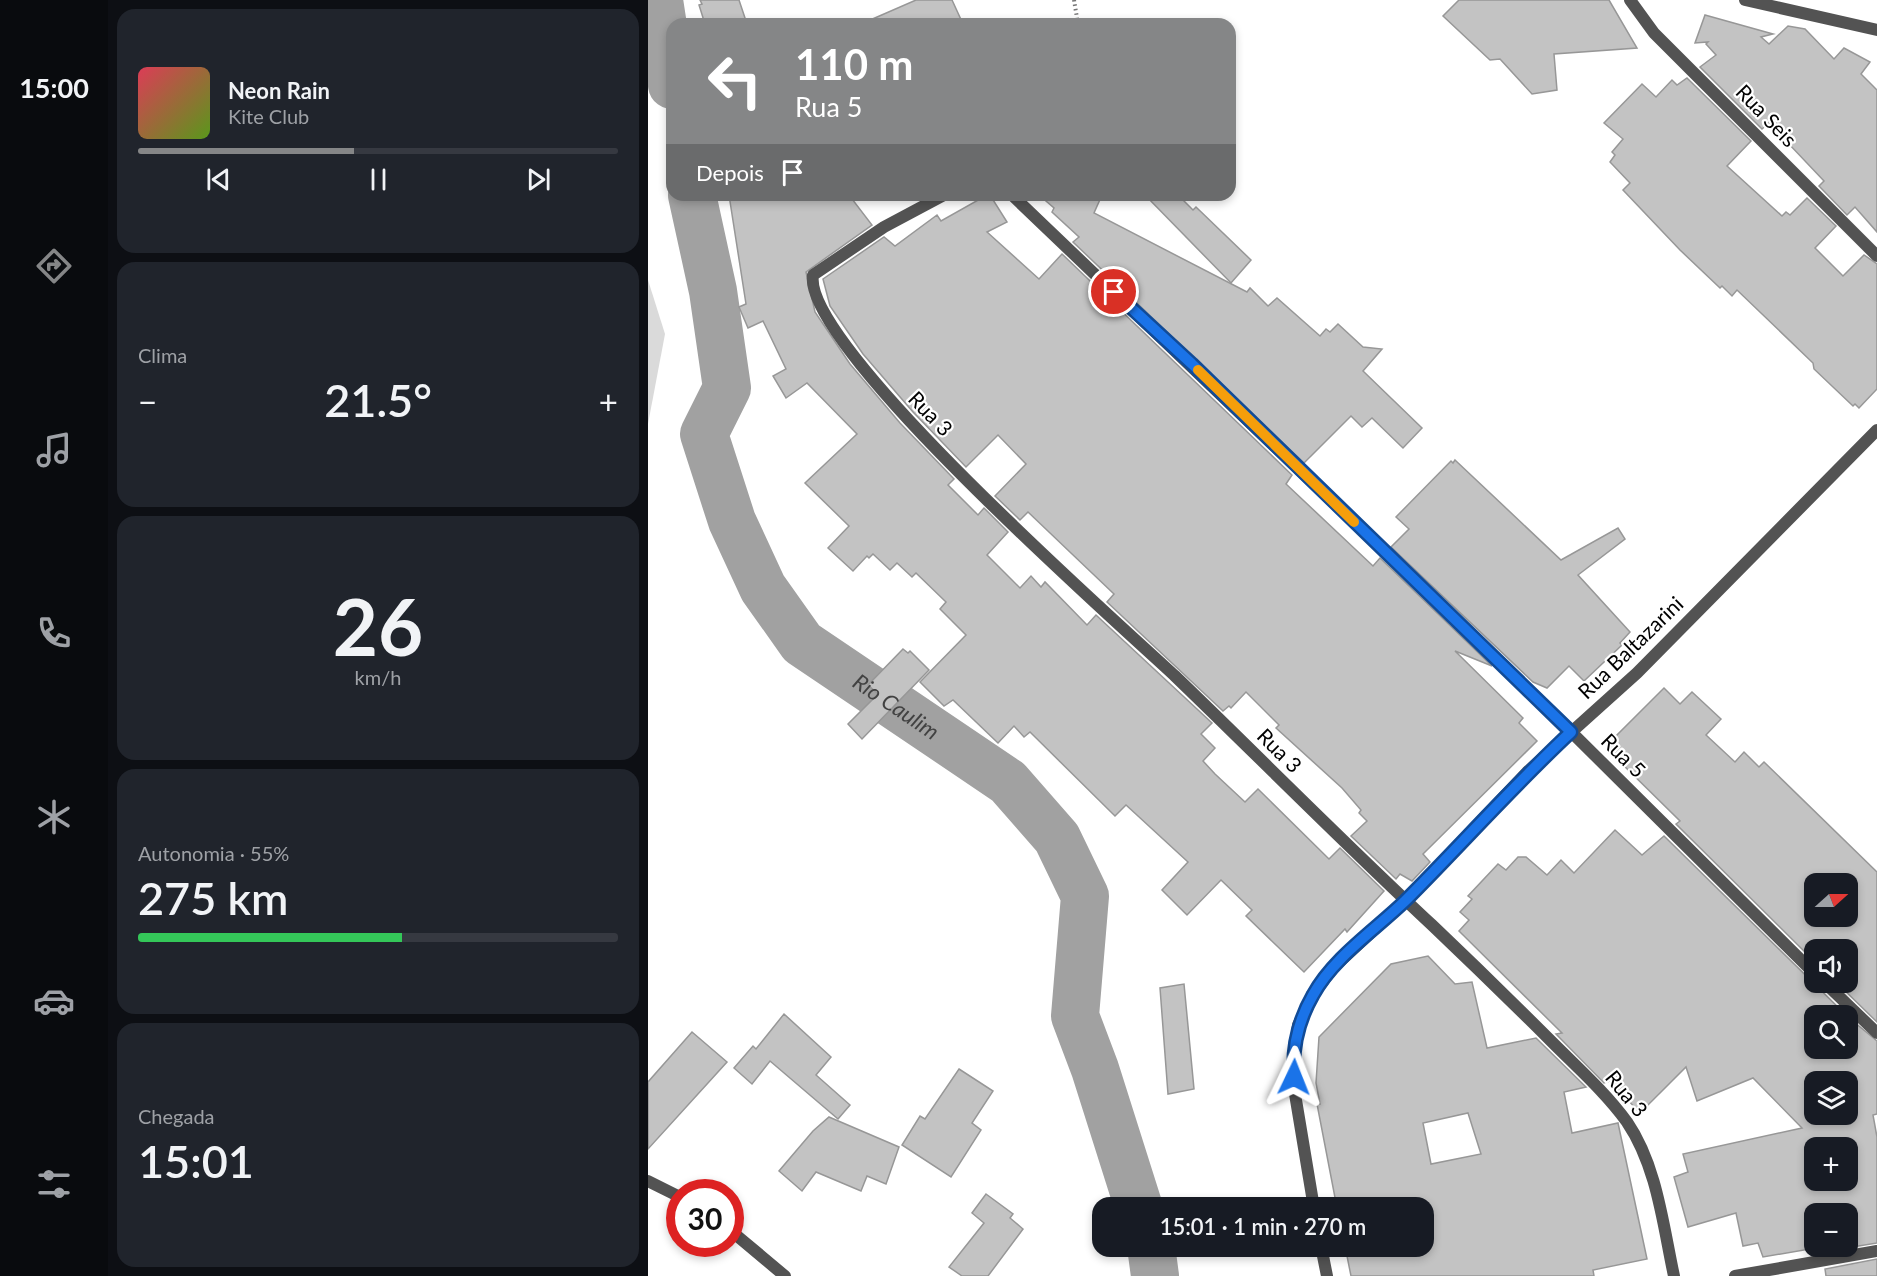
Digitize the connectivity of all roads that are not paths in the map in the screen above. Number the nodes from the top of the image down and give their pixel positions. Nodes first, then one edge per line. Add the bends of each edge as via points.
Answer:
1 (1630, 0) edge
2 (1745, 0) edge
3 (1877, 30) edge
4 (933, 201) edge
5 (1018, 201) edge
6 (1877, 256) edge
7 (1877, 430) edge
8 (1571, 732) junction
9 (1406, 900) junction
10 (1804, 963) edge
11 (1835, 993) edge
12 (1877, 1034) edge
13 (648, 1181) edge
14 (666, 1190) edge
15 (1312, 1197) edge
16 (744, 1242) edge
17 (1877, 1251) edge
18 (1323, 1257) edge
19 (785, 1276) edge
20 (1327, 1276) edge
21 (1674, 1276) edge
22 (1735, 1276) edge

1 - 6 street, Rua Seis via 1654,33
2 - 3 street
4 - 9 street, Rua 3 via 816,270 811,279 814,291 834,328 893,404 1007,520
5 - 8 street, Rua 5
7 - 8 street, Rua Baltazarini via 1637,673
8 - 9 street, Rua Baltazarini via 1527,772
8 - 10 street, Rua 5
9 - 15 street, Rua Baltazarini via 1334,967 1314,993 1298,1025 1293,1061 1295,1094
9 - 21 street, Rua 3 via 1557,1047 1626,1122 1646,1156
11 - 12 street
13 - 14 street
16 - 19 street
17 - 22 street
18 - 20 street

